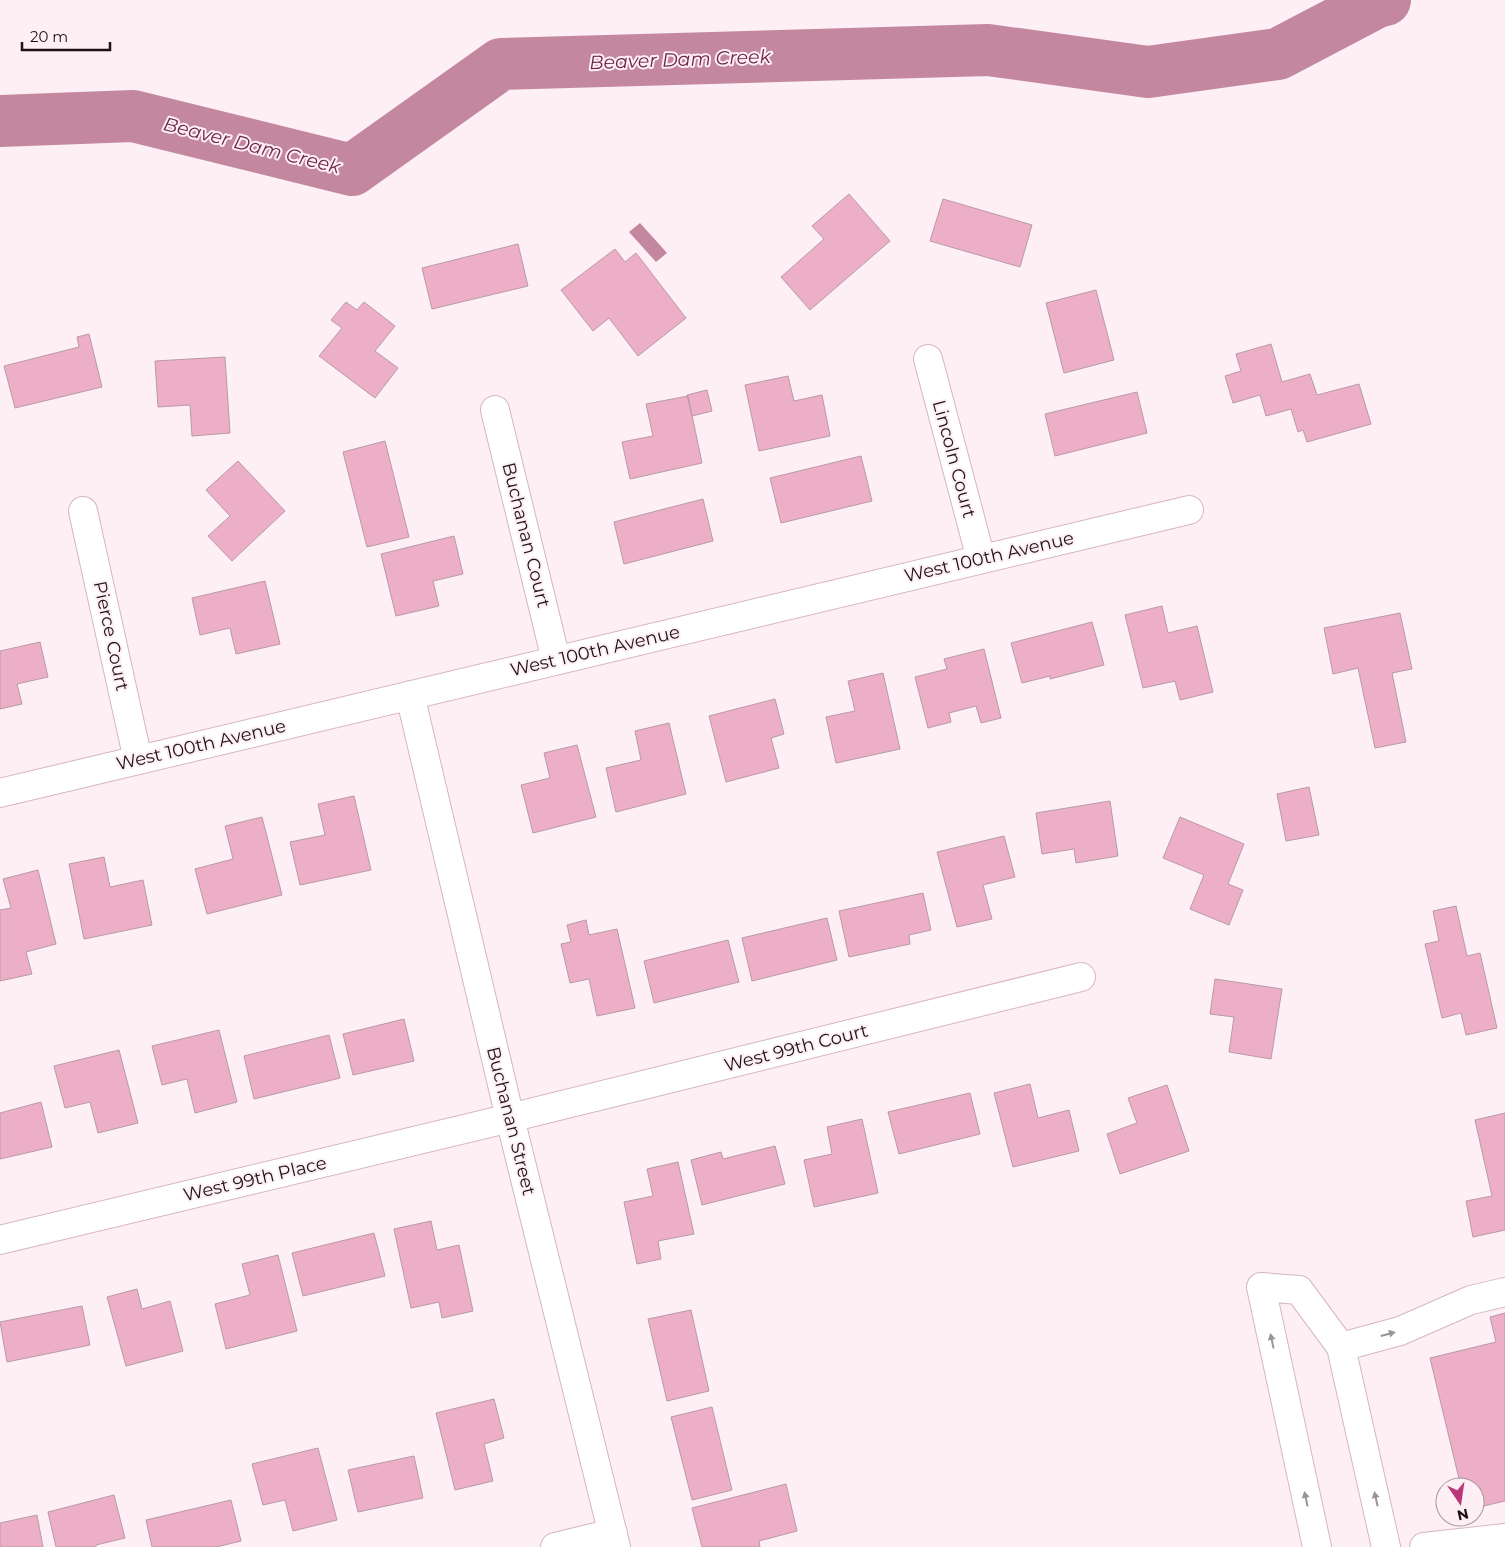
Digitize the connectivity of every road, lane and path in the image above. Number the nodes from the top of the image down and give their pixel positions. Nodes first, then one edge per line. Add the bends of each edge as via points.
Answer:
1 (928, 359) dead end
2 (495, 410) dead end
3 (1189, 510) dead end
4 (83, 511) dead end
5 (981, 559) junction
6 (556, 660) junction
7 (410, 695) junction
8 (138, 760) junction
9 (0, 793) edge
10 (1081, 977) dead end
11 (510, 1118) junction
12 (0, 1240) edge
13 (1505, 1292) edge
14 (1341, 1347) junction
15 (1505, 1538) edge
16 (614, 1540) edge
17 (555, 1547) edge
18 (1317, 1547) edge
19 (1386, 1547) edge
20 (1424, 1547) edge

1 - 5 street, Lincoln Court
2 - 6 street, Buchanan Court
3 - 5 street, West 100th Avenue
4 - 8 street, Pierce Court
5 - 6 street, West 100th Avenue
6 - 7 street, West 100th Avenue
7 - 8 street, West 100th Avenue
7 - 11 street, Buchanan Street
8 - 9 street, West 100th Avenue
10 - 11 street, West 99th Court
11 - 12 street, West 99th Place
11 - 16 street, Buchanan Street
14 -> 13 street via 1400,1331 1471,1300
18 -> 14 street via 1261,1287 1299,1290
19 -> 14 street
15 - 20 street
16 - 17 street

